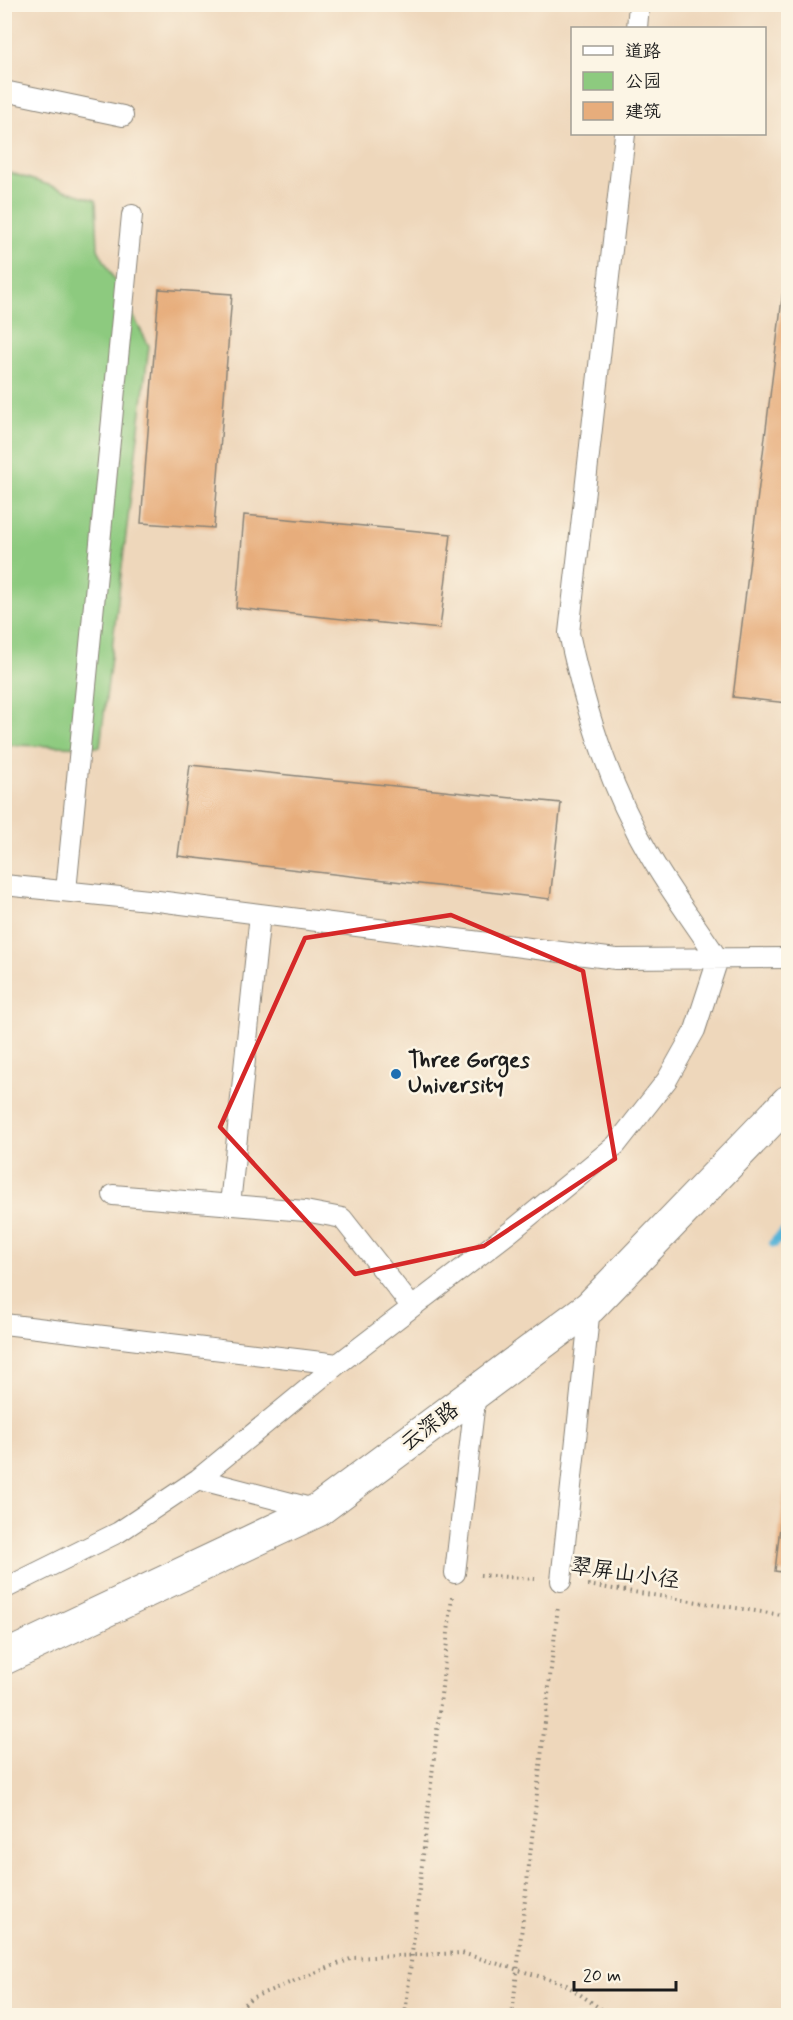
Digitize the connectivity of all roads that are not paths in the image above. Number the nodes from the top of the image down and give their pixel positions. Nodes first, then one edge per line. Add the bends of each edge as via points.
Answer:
1 (639, 4) edge
2 (637, 27) edge
3 (4, 91) edge
4 (123, 116) dead end
5 (625, 135) edge
6 (132, 215) dead end
7 (4, 885) edge
8 (66, 891) junction
9 (260, 914) junction
10 (789, 958) edge
11 (718, 959) junction
12 (789, 1102) edge
13 (113, 1196) dead end
14 (230, 1205) junction
15 (412, 1307) junction
16 (590, 1307) junction
17 (4, 1324) edge
18 (338, 1364) junction
19 (476, 1392) junction
20 (198, 1479) junction
21 (318, 1510) junction
22 (455, 1573) road end
23 (561, 1581) road end
24 (4, 1589) edge
25 (4, 1658) edge

1 - 2 lane
3 - 4 lane
5 - 11 lane via 569,633 614,785 650,856
6 - 8 lane
7 - 8 lane
8 - 9 lane
9 - 11 lane via 616,959
9 - 14 lane
10 - 11 lane
11 - 15 lane via 695,1030 667,1080 616,1145
12 - 16 street, 云深路
13 - 14 lane
14 - 15 lane via 305,1210 342,1218
15 - 18 lane
16 - 19 street, 云深路
16 - 23 lane
17 - 18 lane
18 - 20 lane
19 - 21 street, 云深路
19 - 22 lane
20 - 21 lane
20 - 24 lane via 119,1532
21 - 25 street, 云深路

